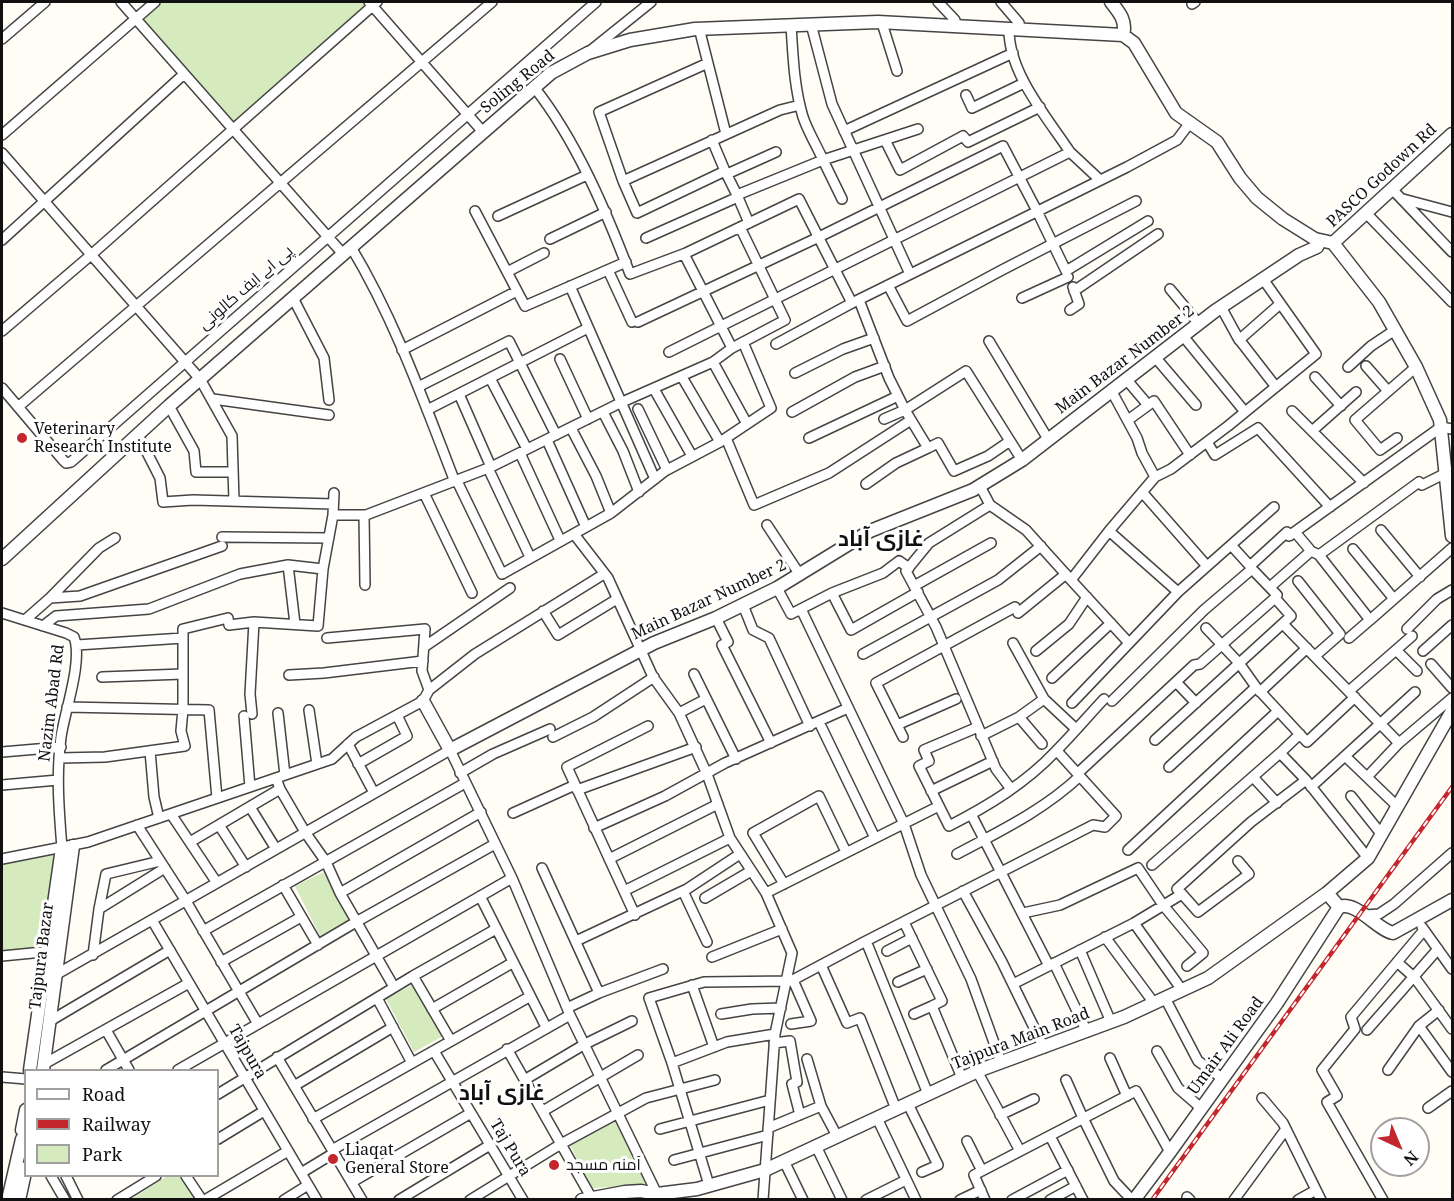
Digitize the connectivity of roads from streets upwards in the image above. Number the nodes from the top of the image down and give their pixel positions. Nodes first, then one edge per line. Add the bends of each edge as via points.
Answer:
1 (45, 2) edge
2 (121, 2) edge
3 (155, 2) edge
4 (492, 2) edge
5 (596, 2) edge
6 (651, 2) edge
7 (938, 2) edge
8 (1003, 2) edge
9 (1112, 2) edge
10 (373, 3) edge
11 (136, 18) junction
12 (882, 22) junction
13 (811, 24) junction
14 (790, 25) junction
15 (955, 27) junction
16 (699, 28) junction
17 (1014, 28) junction
18 (1123, 35) junction
19 (2, 39) edge
20 (588, 53) junction
21 (1013, 53) junction
22 (421, 62) junction
23 (708, 63) junction
24 (897, 71) dead end
25 (184, 74) junction
26 (1024, 84) junction
27 (534, 87) junction
28 (966, 95) dead end
29 (800, 105) junction
30 (1040, 106) junction
31 (468, 115) junction
32 (1189, 124) junction
33 (233, 129) junction
34 (918, 129) dead end
35 (844, 131) junction
36 (483, 132) junction
37 (726, 134) junction
38 (1452, 134) edge
39 (2, 135) edge
40 (712, 140) junction
41 (885, 140) junction
42 (853, 150) junction
43 (776, 152) dead end
44 (1070, 152) junction
45 (2, 153) edge
46 (823, 160) junction
47 (726, 172) junction
48 (587, 175) junction
49 (1018, 176) junction
50 (1100, 180) junction
51 (623, 181) junction
52 (280, 183) junction
53 (1396, 194) junction
54 (738, 196) junction
55 (842, 199) dead end
56 (44, 201) junction
57 (1136, 201) dead end
58 (880, 207) junction
59 (475, 211) dead end
60 (1037, 211) junction
61 (606, 212) junction
62 (1452, 212) edge
63 (1366, 213) junction
64 (498, 216) dead end
65 (1148, 220) dead end
66 (745, 225) junction
67 (1158, 234) dead end
68 (327, 237) junction
69 (819, 237) junction
70 (646, 238) dead end
71 (550, 239) dead end
72 (894, 239) junction
73 (2, 240) edge
74 (1320, 242) junction
75 (1334, 243) junction
76 (1053, 244) junction
77 (347, 251) junction
78 (1452, 252) edge
79 (544, 253) dead end
80 (684, 254) junction
81 (91, 255) junction
82 (626, 262) junction
83 (759, 266) junction
84 (835, 269) junction
85 (608, 270) junction
86 (507, 272) junction
87 (910, 274) junction
88 (1067, 274) junction
89 (1263, 279) junction
90 (888, 285) junction
91 (570, 286) junction
92 (1170, 288) dead end
93 (517, 291) junction
94 (1074, 291) junction
95 (703, 292) junction
96 (293, 298) junction
97 (1022, 298) dead end
98 (775, 299) junction
99 (856, 301) junction
100 (1452, 302) edge
101 (1280, 304) junction
102 (136, 306) junction
103 (1221, 307) junction
104 (1070, 310) dead end
105 (1199, 324) junction
106 (721, 326) junction
107 (588, 328) junction
108 (1395, 330) junction
109 (2, 331) edge
110 (1183, 336) junction
111 (874, 338) junction
112 (1239, 340) junction
113 (989, 341) dead end
114 (743, 342) junction
115 (776, 344) dead end
116 (732, 348) junction
117 (402, 350) junction
118 (669, 352) dead end
119 (1155, 357) junction
120 (560, 359) dead end
121 (184, 362) junction
122 (713, 362) junction
123 (520, 363) junction
124 (885, 366) junction
125 (1366, 366) dead end
126 (1348, 367) dead end
127 (1416, 367) junction
128 (795, 373) dead end
129 (682, 377) junction
130 (1315, 377) dead end
131 (490, 378) junction
132 (200, 379) junction
133 (1126, 379) junction
134 (418, 387) junction
135 (1276, 387) junction
136 (2, 388) edge
137 (654, 389) junction
138 (1111, 390) junction
139 (1388, 391) junction
140 (1356, 392) dead end
141 (459, 394) junction
142 (897, 396) junction
143 (213, 399) junction
144 (329, 400) dead end
145 (620, 403) junction
146 (1148, 405) junction
147 (1196, 405) dead end
148 (18, 406) junction
149 (170, 406) junction
150 (1341, 406) junction
151 (638, 409) dead end
152 (427, 410) junction
153 (905, 410) junction
154 (1292, 411) dead end
155 (603, 412) junction
156 (792, 412) dead end
157 (1245, 412) junction
158 (329, 415) dead end
159 (588, 419) junction
160 (884, 419) dead end
161 (911, 420) junction
162 (1128, 420) junction
163 (747, 424) junction
164 (571, 428) junction
165 (1447, 428) edge
166 (1312, 431) junction
167 (138, 435) junction
168 (551, 438) junction
169 (809, 438) dead end
170 (1396, 438) dead end
171 (723, 440) junction
172 (1048, 440) junction
173 (1010, 441) junction
174 (1207, 442) junction
175 (928, 448) junction
176 (524, 451) junction
177 (1190, 455) junction
178 (692, 456) junction
179 (1022, 460) junction
180 (490, 468) junction
181 (667, 470) junction
182 (233, 472) junction
183 (1446, 473) junction
184 (1155, 477) junction
185 (655, 479) junction
186 (456, 481) junction
187 (1364, 483) junction
188 (866, 484) dead end
189 (980, 486) junction
190 (639, 492) junction
191 (1142, 492) junction
192 (334, 493) dead end
193 (423, 493) junction
194 (234, 501) junction
195 (333, 504) junction
196 (990, 504) junction
197 (1274, 507) dead end
198 (1330, 507) junction
199 (611, 513) junction
200 (333, 515) junction
201 (364, 515) junction
202 (767, 525) dead end
203 (586, 527) junction
204 (1381, 530) dead end
205 (1109, 531) junction
206 (1295, 532) junction
207 (574, 534) junction
208 (1452, 536) edge
209 (115, 538) dead end
210 (329, 538) junction
211 (560, 540) junction
212 (991, 543) dead end
213 (1041, 546) junction
214 (1231, 546) junction
215 (1452, 548) edge
216 (1353, 549) dead end
217 (1315, 553) junction
218 (530, 557) junction
219 (2, 558) edge
220 (288, 565) junction
221 (1207, 566) junction
222 (1251, 567) junction
223 (909, 568) junction
224 (323, 569) junction
225 (604, 574) junction
226 (800, 575) junction
227 (1069, 577) junction
228 (1420, 577) junction
229 (1298, 581) dead end
230 (365, 585) dead end
231 (1270, 587) junction
232 (510, 588) dead end
233 (777, 588) junction
234 (916, 589) junction
235 (1452, 590) edge
236 (1178, 592) junction
237 (472, 593) dead end
238 (832, 593) junction
239 (1087, 597) junction
240 (50, 598) junction
241 (1275, 598) junction
242 (617, 599) junction
243 (1394, 599) junction
244 (743, 605) junction
245 (801, 609) junction
246 (543, 611) junction
247 (2, 613) edge
248 (930, 616) junction
249 (716, 618) junction
250 (1371, 619) junction
251 (25, 620) junction
252 (254, 622) junction
253 (1111, 623) junction
254 (294, 624) junction
255 (1283, 624) junction
256 (1452, 625) edge
257 (43, 626) junction
258 (1206, 628) dead end
259 (183, 638) junction
260 (327, 638) dead end
261 (1349, 638) dead end
262 (1013, 643) dead end
263 (1129, 643) junction
264 (77, 645) junction
265 (1222, 645) junction
266 (944, 646) junction
267 (424, 647) junction
268 (1307, 648) junction
269 (1396, 650) junction
270 (640, 651) junction
271 (1036, 651) dead end
272 (1423, 651) dead end
273 (863, 654) dead end
274 (1315, 656) junction
275 (423, 661) junction
276 (1239, 663) junction
277 (1431, 664) dead end
278 (1417, 671) dead end
279 (694, 674) dead end
280 (183, 675) junction
281 (289, 675) dead end
282 (102, 677) dead end
283 (654, 677) junction
284 (1052, 678) dead end
285 (1176, 682) junction
286 (1452, 688) edge
287 (1258, 689) junction
288 (1415, 692) dead end
289 (1352, 694) junction
290 (426, 695) junction
291 (1452, 698) edge
292 (706, 699) junction
293 (956, 699) dead end
294 (1044, 699) junction
295 (1072, 703) dead end
296 (1196, 703) junction
297 (67, 707) junction
298 (848, 708) junction
299 (183, 709) junction
300 (309, 710) dead end
301 (1278, 711) junction
302 (1452, 711) edge
303 (278, 713) dead end
304 (680, 713) junction
305 (397, 715) junction
306 (1019, 717) junction
307 (815, 724) junction
308 (897, 724) junction
309 (1381, 724) junction
310 (648, 726) dead end
311 (1076, 729) junction
312 (980, 731) junction
313 (1300, 734) junction
314 (903, 737) dead end
315 (1155, 740) dead end
316 (771, 743) junction
317 (1399, 743) junction
318 (348, 744) junction
319 (1042, 744) dead end
320 (61, 747) junction
321 (696, 747) junction
322 (450, 750) junction
323 (150, 751) junction
324 (1057, 751) junction
325 (2, 752) edge
326 (1280, 753) junction
327 (1345, 756) junction
328 (60, 758) junction
329 (735, 759) junction
330 (993, 761) junction
331 (317, 764) junction
332 (358, 764) junction
333 (1169, 767) dead end
334 (460, 773) junction
335 (707, 774) junction
336 (285, 775) junction
337 (1079, 775) junction
338 (1253, 777) junction
339 (1367, 777) junction
340 (276, 778) junction
341 (58, 780) junction
342 (465, 783) junction
343 (1308, 783) junction
344 (2, 784) edge
345 (250, 787) junction
346 (576, 787) junction
347 (280, 789) junction
348 (1011, 789) junction
349 (931, 791) junction
350 (374, 793) junction
351 (1351, 796) dead end
352 (217, 798) junction
353 (1276, 802) junction
354 (718, 804) junction
355 (939, 806) junction
356 (250, 807) junction
357 (1398, 807) junction
358 (482, 812) junction
359 (513, 813) dead end
360 (171, 814) junction
361 (971, 814) junction
362 (159, 818) junction
363 (904, 824) junction
364 (137, 825) junction
365 (219, 825) junction
366 (594, 828) junction
367 (305, 832) junction
368 (1382, 835) junction
369 (730, 838) junction
370 (875, 838) junction
371 (984, 840) junction
372 (190, 842) junction
373 (495, 844) junction
374 (68, 847) junction
375 (276, 849) junction
376 (1128, 850) dead end
377 (846, 852) junction
378 (1452, 853) edge
379 (740, 854) junction
380 (957, 854) dead end
381 (1368, 858) junction
382 (2, 859) edge
383 (609, 859) junction
384 (1238, 861) dead end
385 (326, 862) junction
386 (162, 864) junction
387 (1152, 865) dead end
388 (246, 867) junction
389 (542, 868) dead end
390 (751, 870) junction
391 (1001, 871) junction
392 (512, 878) junction
393 (217, 883) junction
394 (784, 884) junction
395 (284, 885) junction
396 (624, 891) junction
397 (683, 891) junction
398 (963, 891) junction
399 (766, 892) junction
400 (340, 893) junction
401 (1327, 893) junction
402 (1182, 894) junction
403 (480, 896) junction
404 (705, 898) dead end
405 (1452, 900) edge
406 (186, 901) junction
407 (1163, 905) junction
408 (935, 906) junction
409 (1339, 907) junction
410 (99, 909) junction
411 (1023, 913) junction
412 (635, 915) junction
413 (1366, 915) junction
414 (301, 917) junction
415 (1417, 919) junction
416 (152, 920) junction
417 (356, 922) junction
418 (904, 922) junction
419 (1134, 923) junction
420 (496, 929) junction
421 (782, 929) junction
422 (1424, 930) junction
423 (203, 931) junction
424 (912, 938) junction
425 (1105, 938) junction
426 (576, 941) junction
427 (866, 941) junction
428 (707, 942) dead end
429 (318, 945) junction
430 (1438, 949) junction
431 (170, 950) junction
432 (1080, 950) junction
433 (53, 951) junction
434 (887, 951) dead end
435 (93, 955) junction
436 (2, 956) edge
437 (376, 956) junction
438 (712, 957) dead end
439 (222, 962) junction
440 (1397, 962) junction
441 (512, 963) junction
442 (1052, 964) junction
443 (821, 965) junction
444 (1187, 966) dead end
445 (663, 969) dead end
446 (927, 969) junction
447 (1452, 969) edge
448 (57, 974) junction
449 (413, 976) junction
450 (1414, 977) junction
451 (789, 981) junction
452 (898, 982) dead end
453 (189, 983) junction
454 (1013, 984) junction
455 (692, 985) junction
456 (394, 987) junction
457 (1182, 990) junction
458 (239, 992) junction
459 (599, 993) junction
460 (529, 997) junction
461 (377, 998) junction
462 (1159, 1000) junction
463 (932, 1006) junction
464 (780, 1008) junction
465 (432, 1009) junction
466 (1439, 1010) junction
467 (206, 1011) junction
468 (568, 1012) junction
469 (722, 1014) dead end
470 (914, 1014) dead end
471 (50, 1021) junction
472 (632, 1021) dead end
473 (1111, 1022) junction
474 (258, 1024) junction
475 (791, 1024) dead end
476 (1419, 1026) junction
477 (393, 1027) junction
478 (546, 1028) junction
479 (1452, 1029) edge
480 (106, 1030) junction
481 (1367, 1030) dead end
482 (1087, 1032) junction
483 (775, 1039) junction
484 (451, 1041) junction
485 (225, 1043) junction
486 (585, 1044) junction
487 (714, 1047) junction
488 (1044, 1048) junction
489 (507, 1049) junction
490 (434, 1051) junction
491 (1157, 1051) dead end
492 (638, 1055) dead end
493 (277, 1057) junction
494 (1110, 1058) dead end
495 (807, 1059) dead end
496 (124, 1061) junction
497 (1001, 1062) junction
498 (412, 1063) junction
499 (672, 1063) junction
500 (44, 1067) edge
501 (30, 1069) edge
502 (110, 1069) edge
503 (128, 1069) edge
504 (181, 1069) edge
505 (1388, 1070) dead end
506 (977, 1071) junction
507 (1452, 1072) edge
508 (2, 1077) edge
509 (600, 1077) junction
510 (245, 1078) junction
511 (962, 1078) junction
512 (1222, 1078) junction
513 (24, 1079) edge
514 (526, 1079) junction
515 (452, 1080) junction
516 (715, 1080) dead end
517 (1066, 1080) dead end
518 (294, 1086) junction
519 (681, 1090) junction
520 (1452, 1091) edge
521 (219, 1093) edge
522 (928, 1094) junction
523 (1127, 1095) junction
524 (1034, 1098) dead end
525 (1262, 1098) dead end
526 (770, 1100) junction
527 (908, 1104) junction
528 (821, 1106) junction
529 (1201, 1108) junction
530 (1428, 1108) dead end
531 (896, 1109) junction
532 (264, 1111) junction
533 (543, 1112) junction
534 (471, 1113) junction
535 (618, 1114) junction
536 (800, 1115) junction
537 (1000, 1115) junction
538 (877, 1118) junction
539 (1083, 1118) junction
540 (313, 1119) junction
541 (690, 1120) junction
542 (660, 1129) dead end
543 (1286, 1129) junction
544 (768, 1132) junction
545 (24, 1135) edge
546 (837, 1136) junction
547 (1050, 1136) junction
548 (219, 1138) edge
549 (967, 1142) dead end
550 (561, 1144) junction
551 (490, 1145) junction
552 (816, 1146) junction
553 (288, 1151) junction
554 (333, 1151) junction
555 (1020, 1151) junction
556 (1170, 1152) junction
557 (700, 1153) junction
558 (674, 1160) dead end
559 (784, 1161) junction
560 (765, 1170) junction
561 (1068, 1170) junction
562 (982, 1171) junction
563 (922, 1172) dead end
564 (301, 1173) junction
565 (510, 1176) junction
566 (24, 1177) edge
567 (52, 1177) edge
568 (66, 1177) edge
569 (187, 1177) edge
570 (140, 1180) edge
571 (906, 1180) junction
572 (352, 1182) junction
573 (308, 1185) junction
574 (710, 1185) junction
575 (1076, 1186) junction
576 (1316, 1190) junction
577 (657, 1194) junction
578 (692, 1195) edge
579 (983, 1195) edge
580 (587, 1198) edge
581 (8, 1200) edge
582 (19, 1200) edge
583 (64, 1200) edge
584 (78, 1200) edge
585 (117, 1200) edge
586 (203, 1200) edge
587 (284, 1200) edge
588 (317, 1200) edge
589 (362, 1200) edge
590 (399, 1200) edge
591 (470, 1200) edge
592 (523, 1200) edge
593 (641, 1200) edge
594 (763, 1200) edge
595 (803, 1200) edge
596 (842, 1200) edge
597 (866, 1200) edge
598 (916, 1200) edge
599 (960, 1200) edge
600 (1012, 1200) edge
601 (1050, 1200) edge
602 (1083, 1200) edge
603 (1133, 1200) edge
604 (1234, 1200) edge
605 (1298, 1200) edge
606 (1321, 1200) edge
607 (1383, 1200) edge

1 - 19 street
2 - 11 street
3 - 11 street
4 - 22 street
5 - 31 street, پی اے ایف کالونی
6 - 20 street
7 - 15 street via 955,20
8 - 17 street via 1019,23
9 - 18 street via 1123,19
10 - 22 street
10 - 33 street
11 - 25 street
11 - 39 street
12 - 13 street, Soling Road
12 - 15 street, Soling Road
12 - 24 street
13 - 14 street, Soling Road
13 - 35 street via 832,104
14 - 16 street, Soling Road
14 - 29 street
15 - 17 street, Soling Road
16 - 20 street, Soling Road via 630,40
16 - 23 street
17 - 18 street, Soling Road
17 - 21 street
18 - 32 street via 1134,43 1176,113
20 - 27 street, Soling Road
21 - 26 street
21 - 35 street
22 - 31 street
22 - 52 street
23 - 37 street
23 - 51 street via 599,112
25 - 33 street
25 - 56 street
26 - 28 street via 972,108
26 - 30 street
27 - 36 street, Soling Road
27 - 48 street via 549,106
29 - 37 street
29 - 46 street
30 - 41 street via 968,142 963,136 900,170
30 - 44 street
31 - 36 street
31 - 68 street, پی اے ایف کالونی
32 - 50 street via 1177,140
32 - 74 street via 1217,142 1257,198
33 - 52 street
33 - 81 street
34 - 41 street
35 - 42 street
36 - 77 street, Soling Road
37 - 40 street
38 - 53 street, PASCO Godown Rd
40 - 47 street
40 - 51 street
41 - 42 street
42 - 46 street
42 - 58 street
43 - 47 street
44 - 49 street
44 - 50 street
45 - 56 street
46 - 54 street
46 - 55 street
47 - 51 street via 637,213
47 - 54 street
48 - 61 street
48 - 64 street
49 - 58 street via 1003,146
49 - 60 street
49 - 72 street
50 - 60 street
52 - 68 street
52 - 102 street
53 - 62 street
53 - 63 street, PASCO Godown Rd
53 - 78 street
54 - 66 street
54 - 70 street
56 - 73 street
56 - 81 street
57 - 76 street
58 - 69 street
58 - 72 street
59 - 86 street
60 - 76 street
60 - 87 street
61 - 71 street
61 - 82 street
63 - 75 street, PASCO Godown Rd
63 - 100 street
65 - 88 street
66 - 69 street via 799,199
66 - 80 street
66 - 83 street
67 - 94 street
68 - 77 street
68 - 121 street, پی اے ایف کالونی
69 - 83 street
69 - 84 street
72 - 84 street
72 - 87 street
74 - 75 street
74 - 89 street, Main Bazar Number 2
75 - 108 street
76 - 88 street
76 - 90 street via 907,321
77 - 96 street, Soling Road
77 - 117 street via 367,273
79 - 86 street
80 - 82 street via 630,274
80 - 95 street
81 - 102 street
81 - 109 street
82 - 85 street
83 - 95 street
83 - 98 street
84 - 98 street
84 - 99 street
85 - 91 street
85 - 95 street via 635,322
86 - 93 street
87 - 90 street
88 - 94 street
88 - 97 street
89 - 101 street
89 - 103 street, Main Bazar Number 2
90 - 99 street
91 - 93 street via 525,306
91 - 107 street
92 - 105 street
93 - 117 street
94 - 104 street via 1079,304
95 - 106 street
96 - 132 street, Soling Road
96 - 144 street via 324,358
98 - 106 street
98 - 114 street via 785,320
99 - 111 street
99 - 115 street
101 - 112 street
101 - 135 street via 1316,354
102 - 121 street
102 - 148 street
103 - 105 street, Main Bazar Number 2
103 - 112 street
105 - 110 street, Main Bazar Number 2
106 - 116 street
106 - 118 street
107 - 123 street
107 - 145 street
108 - 126 street
108 - 127 street
110 - 119 street, Main Bazar Number 2
110 - 157 street
111 - 124 street
111 - 128 street
112 - 135 street
113 - 172 street
114 - 116 street
114 - 163 street via 771,408
116 - 122 street
117 - 134 street
119 - 133 street, Main Bazar Number 2
119 - 147 street
120 - 159 street
121 - 132 street
121 - 148 street, پی اے ایف کالونی via 69,463
122 - 129 street
122 - 163 street
123 - 131 street
123 - 134 street via 509,341
123 - 168 street
124 - 142 street
124 - 156 street via 855,377
125 - 139 street
127 - 139 street
127 - 165 street
129 - 137 street
129 - 171 street
130 - 150 street
131 - 141 street
131 - 176 street
132 - 143 street
132 - 149 street, Soling Road
133 - 138 street, Main Bazar Number 2
133 - 146 street
134 - 152 street
135 - 157 street
136 - 148 street, پی اے ایف کالونی
137 - 145 street
137 - 178 street
138 - 162 street
138 - 172 street, Main Bazar Number 2
139 - 170 street via 1355,420 1380,450
140 - 150 street
141 - 152 street
141 - 180 street
142 - 153 street
142 - 169 street
143 - 158 street
143 - 182 street via 232,436
145 - 155 street
145 - 185 street
146 - 162 street
146 - 177 street via 1154,401
149 - 167 street, Soling Road
149 - 182 street via 194,451 196,472
150 - 166 street
151 - 181 street
152 - 186 street
153 - 160 street
153 - 161 street
153 - 173 street via 966,371
154 - 166 street
155 - 159 street
155 - 190 street
157 - 174 street
159 - 164 street
161 - 171 street via 829,473 754,505
161 - 175 street
162 - 184 street
163 - 171 street
164 - 168 street
164 - 199 street
165 - 183 street
165 - 187 street
166 - 187 street
167 - 194 street via 160,478 163,502
167 - 219 street, Soling Road
168 - 176 street
168 - 203 street
171 - 178 street
172 - 179 street, Main Bazar Number 2
173 - 175 street via 954,471 938,443
173 - 179 street
174 - 177 street
174 - 198 street via 1215,455 1258,428
175 - 188 street via 896,463
176 - 180 street
176 - 211 street
177 - 184 street
178 - 181 street
179 - 189 street, Main Bazar Number 2
180 - 186 street
180 - 218 street
181 - 185 street
182 - 194 street
183 - 208 street
183 - 217 street via 1422,485 1419,482
184 - 191 street
185 - 190 street
186 - 193 street
186 - 218 street via 502,574
187 - 198 street
189 - 196 street
189 - 226 street, Main Bazar Number 2 via 870,531
190 - 199 street
191 - 205 street
191 - 221 street
192 - 195 street
193 - 201 street
193 - 237 street
194 - 195 street
195 - 200 street
196 - 213 street
196 - 223 street via 928,543
197 - 214 street
198 - 206 street
199 - 203 street
200 - 201 street
200 - 210 street
201 - 230 street
202 - 226 street
203 - 207 street
204 - 228 street
205 - 227 street
205 - 236 street
206 - 217 street
206 - 222 street via 1289,536 1287,532
207 - 211 street
207 - 225 street
209 - 240 street via 99,548
210 - 224 street
210 - 240 street via 222,542 80,596
211 - 218 street
212 - 234 street
213 - 227 street
213 - 248 street via 998,580
214 - 221 street
214 - 222 street
215 - 228 street
216 - 243 street
217 - 231 street
217 - 250 street
220 - 224 street
220 - 254 street
220 - 257 street via 240,574 149,609 56,616
221 - 236 street
222 - 231 street
222 - 311 street
223 - 234 street via 906,571
223 - 238 street via 899,561 883,573
224 - 254 street via 318,626
225 - 242 street
225 - 246 street
226 - 233 street, Main Bazar Number 2
227 - 239 street
227 - 266 street via 1017,610
228 - 243 street
229 - 274 street via 1340,634
231 - 241 street via 1277,595
232 - 267 street
233 - 244 street, Main Bazar Number 2
233 - 245 street via 790,614
234 - 238 street via 851,630
234 - 248 street
235 - 269 street via 1437,599
236 - 263 street
238 - 245 street
239 - 253 street
239 - 271 street via 1069,624
240 - 251 street
241 - 255 street via 1291,616
241 - 265 street
242 - 246 street via 558,635
242 - 270 street
243 - 250 street
244 - 249 street, Main Bazar Number 2
244 - 307 street via 753,630 769,638
245 - 298 street
246 - 290 street via 475,654
247 - 251 street, Nazim Abad Rd
248 - 266 street
248 - 273 street
249 - 270 street, Main Bazar Number 2
249 - 316 street via 728,642 722,645
250 - 261 street
251 - 257 street, Nazim Abad Rd
252 - 254 street
252 - 259 street via 229,625 228,618 183,629
252 - 345 street via 248,715
253 - 263 street
253 - 284 street
255 - 268 street
255 - 276 street
256 - 272 street
257 - 264 street, Nazim Abad Rd via 74,637
258 - 265 street
259 - 264 street
259 - 280 street
260 - 267 street via 425,629
262 - 294 street
263 - 295 street
264 - 297 street, Nazim Abad Rd
265 - 276 street
265 - 285 street
266 - 308 street via 876,683
266 - 312 street
267 - 275 street
268 - 274 street
268 - 287 street
269 - 278 street
269 - 289 street
270 - 283 street
270 - 322 street, Main Bazar Number 2
274 - 289 street
275 - 281 street
275 - 290 street
276 - 287 street
276 - 296 street
277 - 286 street
279 - 292 street
280 - 282 street
280 - 299 street
283 - 304 street
283 - 334 street via 592,717 494,754
285 - 296 street
285 - 337 street
287 - 301 street
287 - 333 street
288 - 309 street
289 - 309 street
289 - 313 street via 1307,742
290 - 305 street
290 - 322 street
291 - 317 street
292 - 304 street
292 - 329 street
293 - 308 street
294 - 306 street
294 - 311 street
296 - 315 street
297 - 299 street
297 - 320 street, Nazim Abad Rd
298 - 307 street
298 - 363 street
299 - 323 street via 181,731 185,746
299 - 352 street via 209,710
300 - 331 street
301 - 313 street
301 - 376 street
302 - 357 street, Tajpura Main Road
303 - 336 street
304 - 321 street
305 - 318 street
305 - 332 street via 407,736
306 - 312 street
306 - 319 street
307 - 316 street
307 - 370 street
308 - 314 street
309 - 317 street
309 - 327 street
310 - 346 street via 567,767
311 - 324 street
312 - 330 street
312 - 349 street via 924,750 929,761 919,766
313 - 326 street
316 - 329 street
317 - 339 street
318 - 331 street via 332,759
318 - 332 street
320 - 325 street
320 - 328 street, Nazim Abad Rd
321 - 335 street
321 - 346 street
322 - 334 street
322 - 350 street
323 - 328 street
323 - 362 street
324 - 337 street
324 - 348 street
326 - 338 street
326 - 343 street
327 - 339 street
327 - 343 street
328 - 341 street, Nazim Abad Rd
329 - 335 street
330 - 348 street
330 - 349 street
331 - 336 street
332 - 350 street
334 - 342 street
335 - 354 street
335 - 366 street
336 - 340 street
337 - 371 street via 1064,792 1035,812
337 - 391 street via 1116,816 1105,827 1093,825
338 - 353 street
338 - 387 street
339 - 357 street
340 - 345 street
340 - 347 street
341 - 344 street
341 - 374 street, Nazim Abad Rd
342 - 358 street
342 - 385 street
343 - 353 street
343 - 381 street
345 - 352 street
346 - 359 street
346 - 366 street
347 - 356 street
347 - 367 street
348 - 361 street
349 - 355 street
350 - 367 street
351 - 368 street
352 - 360 street
353 - 402 street via 1178,889
354 - 369 street
354 - 383 street
355 - 361 street via 949,826
355 - 363 street
356 - 365 street
356 - 375 street
357 - 368 street, Tajpura Main Road
358 - 373 street
358 - 400 street
360 - 362 street
360 - 372 street
361 - 371 street
362 - 364 street
363 - 370 street
363 - 408 street
364 - 374 street
364 - 386 street
365 - 372 street
365 - 388 street
366 - 383 street
367 - 375 street
367 - 385 street
368 - 381 street, Tajpura Main Road
369 - 379 street
369 - 396 street
370 - 377 street
371 - 380 street
371 - 391 street
372 - 393 street
373 - 392 street
373 - 417 street
374 - 382 street
374 - 433 street, Tajpura Bazar
375 - 388 street
377 - 394 street
377 - 394 street via 819,796 753,833
378 - 413 street via 1395,904 1379,914
379 - 390 street
379 - 397 street
381 - 401 street, Tajpura Main Road
383 - 396 street
384 - 402 street via 1249,874 1198,912
385 - 395 street
385 - 400 street
386 - 406 street
386 - 410 street
386 - 410 street via 106,874
388 - 393 street
389 - 426 street
390 - 399 street
390 - 404 street
391 - 398 street
391 - 411 street
392 - 403 street
392 - 468 street
393 - 406 street
394 - 399 street
395 - 414 street
395 - 423 street
396 - 412 street
397 - 412 street
397 - 428 street
398 - 408 street
398 - 454 street
399 - 421 street
400 - 417 street
401 - 409 street
401 - 457 street, Tajpura Main Road via 1208,978
402 - 407 street
403 - 420 street
403 - 437 street
405 - 415 street
406 - 416 street
406 - 423 street
407 - 411 street via 1138,868 1060,905
407 - 419 street
407 - 444 street via 1203,953
408 - 418 street
408 - 497 street via 971,979
409 - 413 street
409 - 512 street, Umair Ali Road via 1277,1003
410 - 435 street
411 - 442 street
412 - 426 street
413 - 415 street via 1394,933
414 - 429 street
414 - 439 street
415 - 422 street
416 - 431 street, Tajpura
416 - 435 street
417 - 429 street
417 - 437 street
418 - 424 street
418 - 427 street
419 - 425 street
419 - 457 street
420 - 441 street
420 - 449 street
421 - 438 street
421 - 451 street via 792,952
422 - 430 street
422 - 440 street
423 - 439 street
424 - 434 street
424 - 446 street
425 - 432 street
425 - 462 street
426 - 459 street
427 - 443 street
427 - 522 street
429 - 458 street
430 - 447 street
430 - 450 street
431 - 453 street, Tajpura
431 - 471 street
432 - 442 street
432 - 473 street
433 - 436 street
433 - 448 street, Tajpura Bazar
433 - 501 street, Tajpura Bazar
435 - 448 street
437 - 456 street
437 - 474 street
439 - 458 street
440 - 450 street
440 - 607 street via 1351,1017 1355,1029 1322,1070 1337,1096 1327,1102
441 - 460 street
441 - 465 street
442 - 454 street
442 - 482 street
443 - 451 street
443 - 531 street via 847,1023 860,1018
445 - 459 street
446 - 452 street
446 - 463 street via 942,1000
448 - 471 street, Tajpura Bazar
449 - 456 street
449 - 465 street
450 - 466 street
450 - 481 street
451 - 455 street
451 - 464 street
451 - 475 street via 811,1022
453 - 467 street, Tajpura
453 - 480 street
454 - 488 street
455 - 487 street
455 - 499 street via 649,998
456 - 461 street
457 - 462 street, Tajpura Main Road
458 - 467 street
458 - 474 street
459 - 468 street
460 - 478 street
460 - 484 street
461 - 477 street
461 - 493 street
462 - 473 street, Tajpura Main Road
462 - 512 street via 1198,1061
463 - 470 street
463 - 511 street
464 - 469 street
464 - 483 street
465 - 484 street
466 - 476 street
466 - 479 street
467 - 485 street, Tajpura
467 - 496 street
468 - 478 street
468 - 486 street
471 - 500 street, Tajpura Bazar
472 - 486 street
473 - 482 street, Tajpura Main Road
474 - 485 street
476 - 505 street
476 - 507 street
477 - 498 street
477 - 518 street
478 - 489 street
480 - 496 street
480 - 500 street
482 - 488 street, Tajpura Main Road
483 - 487 street via 727,1042
483 - 526 street
483 - 536 street via 790,1041 797,1082 792,1084
484 - 490 street
485 - 504 street
485 - 510 street, Tajpura
486 - 509 street
486 - 514 street
487 - 499 street
488 - 497 street, Tajpura Main Road
489 - 514 street
489 - 515 street
490 - 498 street
490 - 515 street, Taj Pura
491 - 529 street via 1178,1088
492 - 509 street
493 - 510 street
493 - 518 street
494 - 523 street
495 - 528 street
496 - 502 street
496 - 503 street
497 - 506 street, Tajpura Main Road
498 - 540 street
499 - 519 street
506 - 511 street, Tajpura Main Road
506 - 537 street
508 - 513 street
509 - 533 street
509 - 535 street
510 - 521 street
510 - 532 street, Tajpura
511 - 522 street, Tajpura Main Road
512 - 529 street, Umair Ali Road
514 - 533 street
515 - 534 street, Taj Pura
515 - 554 street
516 - 519 street
517 - 539 street
518 - 540 street
519 - 535 street via 646,1098
519 - 541 street
520 - 530 street
522 - 527 street, Tajpura Main Road
523 - 539 street
523 - 556 street via 1136,1091
524 - 537 street
525 - 543 street
526 - 541 street
526 - 544 street
527 - 531 street, Tajpura Main Road
527 - 563 street via 938,1164
528 - 536 street
528 - 546 street
529 - 556 street, Umair Ali Road
531 - 538 street, Tajpura Main Road
532 - 548 street
532 - 553 street, Tajpura
533 - 550 street
534 - 551 street, Taj Pura
534 - 572 street
535 - 550 street
535 - 577 street
536 - 544 street
537 - 555 street
538 - 546 street, Tajpura Main Road
538 - 571 street
539 - 547 street
539 - 603 street via 1114,1181
540 - 554 street
541 - 542 street
541 - 557 street
543 - 576 street
543 - 604 street
544 - 557 street
544 - 560 street
545 - 581 street
546 - 552 street, Tajpura Main Road
547 - 555 street
547 - 561 street
549 - 562 street
550 - 565 street
550 - 580 street
551 - 565 street, Taj Pura
551 - 590 street
552 - 559 street, Tajpura Main Road
552 - 596 street
553 - 564 street, Tajpura
553 - 586 street
554 - 564 street
554 - 572 street
555 - 562 street
556 - 603 street, Umair Ali Road
557 - 558 street
557 - 574 street
559 - 560 street, Tajpura Main Road
559 - 595 street
560 - 574 street, Tajpura Main Road
560 - 594 street
561 - 575 street
561 - 600 street
562 - 579 street via 974,1175
564 - 573 street, Tajpura
565 - 591 street
565 - 592 street, Taj Pura
566 - 582 street
567 - 583 street
568 - 584 street
569 - 586 street
570 - 585 street
571 - 597 street
571 - 598 street
572 - 589 street
573 - 587 street
573 - 588 street, Tajpura
574 - 578 street, Tajpura Main Road
575 - 601 street
575 - 602 street
576 - 605 street
576 - 606 street
577 - 578 street, Tajpura Main Road
577 - 580 street, Tajpura Main Road via 641,1191
577 - 593 street, Tajpura Main Road
579 - 599 street

